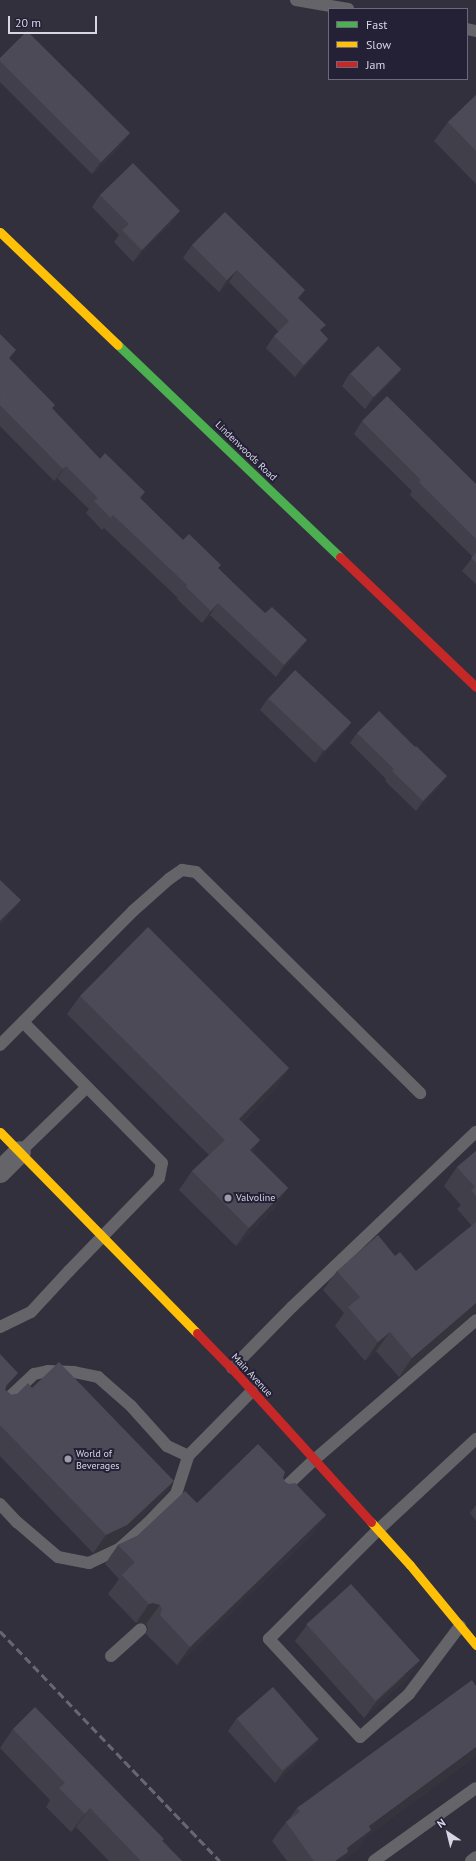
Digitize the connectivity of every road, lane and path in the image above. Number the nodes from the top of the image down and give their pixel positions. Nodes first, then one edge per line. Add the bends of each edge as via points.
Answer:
1 (296, 0) edge
2 (342, 8) edge
3 (0, 232) edge
4 (476, 687) edge
5 (23, 1022) junction
6 (0, 1045) edge
7 (87, 1087) junction
8 (420, 1093) dead end
9 (0, 1132) edge
10 (476, 1132) edge
11 (20, 1152) junction
12 (0, 1172) edge
13 (102, 1236) junction
14 (476, 1320) edge
15 (0, 1327) edge
16 (232, 1368) junction
17 (252, 1391) junction
18 (0, 1406) edge
19 (476, 1439) edge
20 (188, 1456) junction
21 (314, 1460) junction
22 (277, 1496) edge
23 (0, 1504) edge
24 (378, 1530) junction
25 (460, 1626) junction
26 (141, 1628) dead end
27 (476, 1645) edge
28 (110, 1656) dead end
29 (476, 1788) edge
30 (476, 1857) edge
31 (374, 1861) edge
32 (471, 1861) edge

1 - 2 lane
3 - 4 main road, Lindenwoods Road
5 - 6 lane
5 - 7 lane
5 - 8 lane via 168,879 182,870 196,872
7 - 11 lane
7 - 13 lane via 162,1163 159,1178
9 - 11 main road, Main Avenue
10 - 16 lane
11 - 12 street
11 - 13 main road, Main Avenue
13 - 15 lane via 31,1312
13 - 16 main road, Main Avenue
14 - 21 lane
16 - 17 main road, Main Avenue
17 - 20 lane
17 - 21 main road, Main Avenue
18 - 20 lane via 34,1374 48,1371 74,1372 98,1377 131,1406 167,1446
19 - 24 lane
20 - 23 lane via 176,1494 119,1549 89,1563 58,1557
21 - 22 lane
21 - 24 main road, Main Avenue
24 - 25 main road, Main Avenue
24 - 25 lane via 269,1639 360,1737 409,1694
25 - 27 main road, Main Avenue
26 - 28 lane
29 - 31 lane
30 - 32 lane

